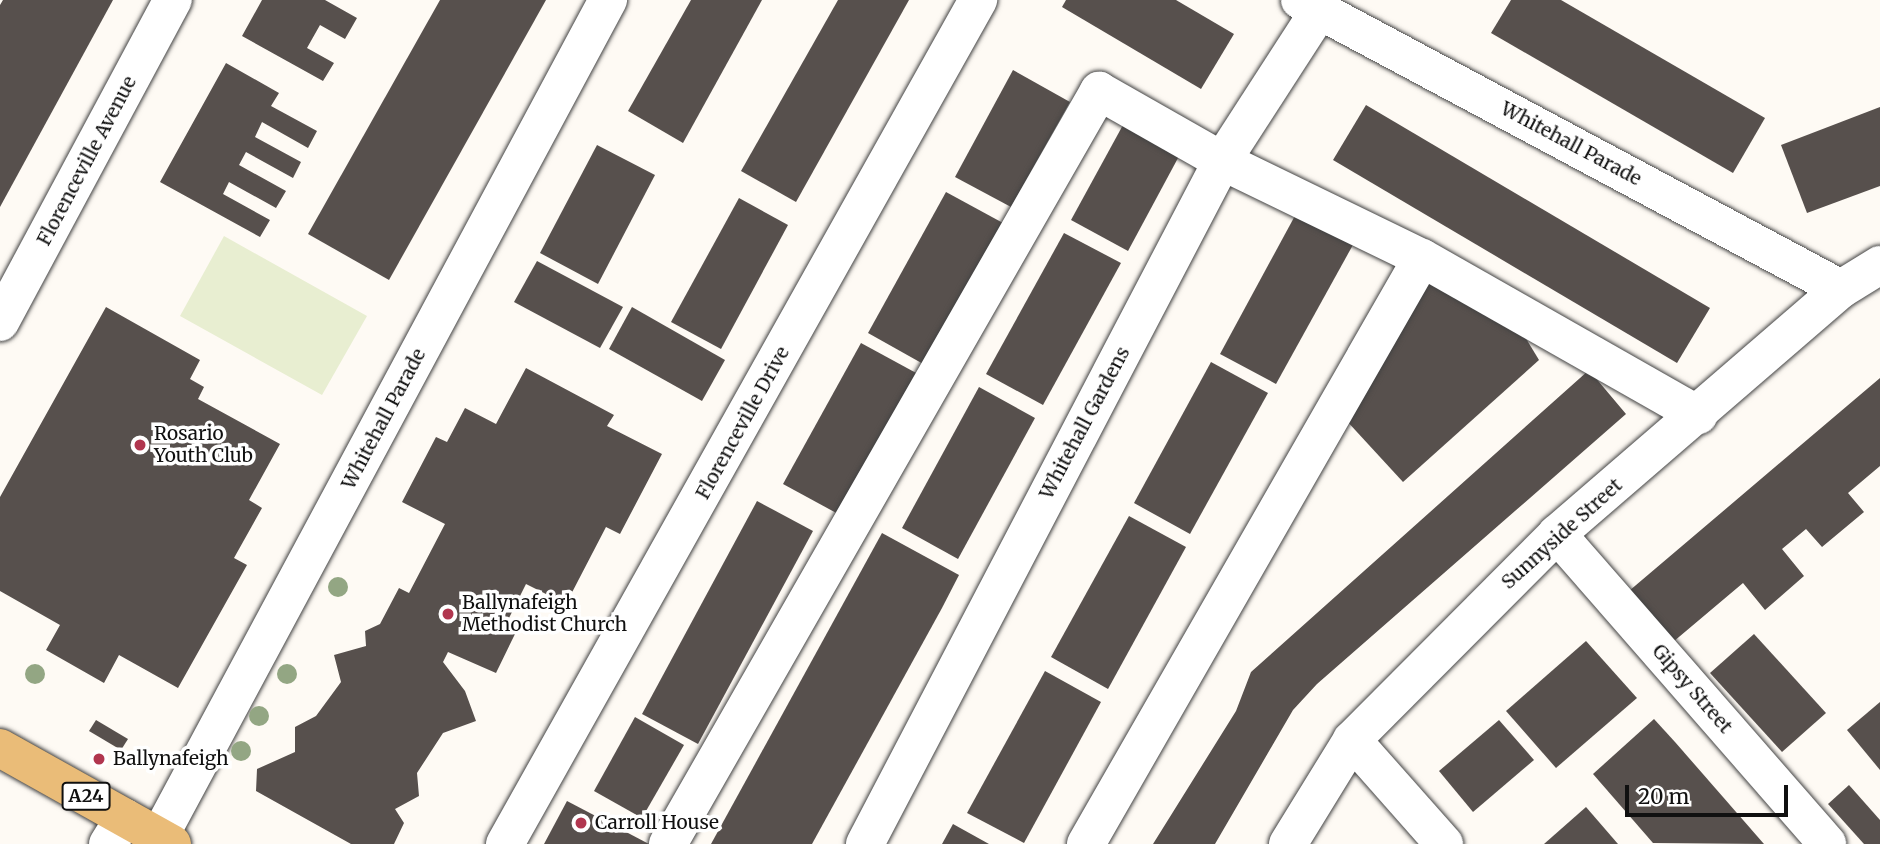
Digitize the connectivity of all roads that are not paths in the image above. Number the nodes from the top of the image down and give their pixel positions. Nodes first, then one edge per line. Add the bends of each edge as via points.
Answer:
1 (173, 0) edge
2 (608, 0) edge
3 (978, 0) edge
4 (1310, 5) edge
5 (1222, 160) junction
6 (1422, 258) junction
7 (1879, 269) edge
8 (1841, 289) junction
9 (0, 322) edge
10 (1698, 415) junction
11 (1557, 534) junction
12 (1352, 740) junction
13 (0, 748) edge
14 (116, 831) edge
15 (165, 841) edge
16 (505, 844) edge
17 (668, 844) edge
18 (865, 844) edge
19 (1086, 844) edge
20 (1288, 844) edge
21 (1444, 844) edge
22 (1827, 844) edge

1 - 9 street, Florenceville Avenue
2 - 15 street, Whitehall Parade
3 - 16 street, Florenceville Drive
4 - 5 street, Whitehall Gardens
4 - 8 street, Whitehall Parade
5 - 6 street
5 - 17 street via 1099,91
5 - 18 street, Whitehall Gardens
6 - 10 street
6 - 19 street
7 - 8 street, Sunnyside Street
8 - 10 street, Sunnyside Street
10 - 11 street, Sunnyside Street
11 - 12 street, Sunnyside Street
11 - 22 street, Gipsy Street
12 - 20 street, Sunnyside Street
12 - 21 street
13 - 14 main road, A24
14 - 15 main road, A24

